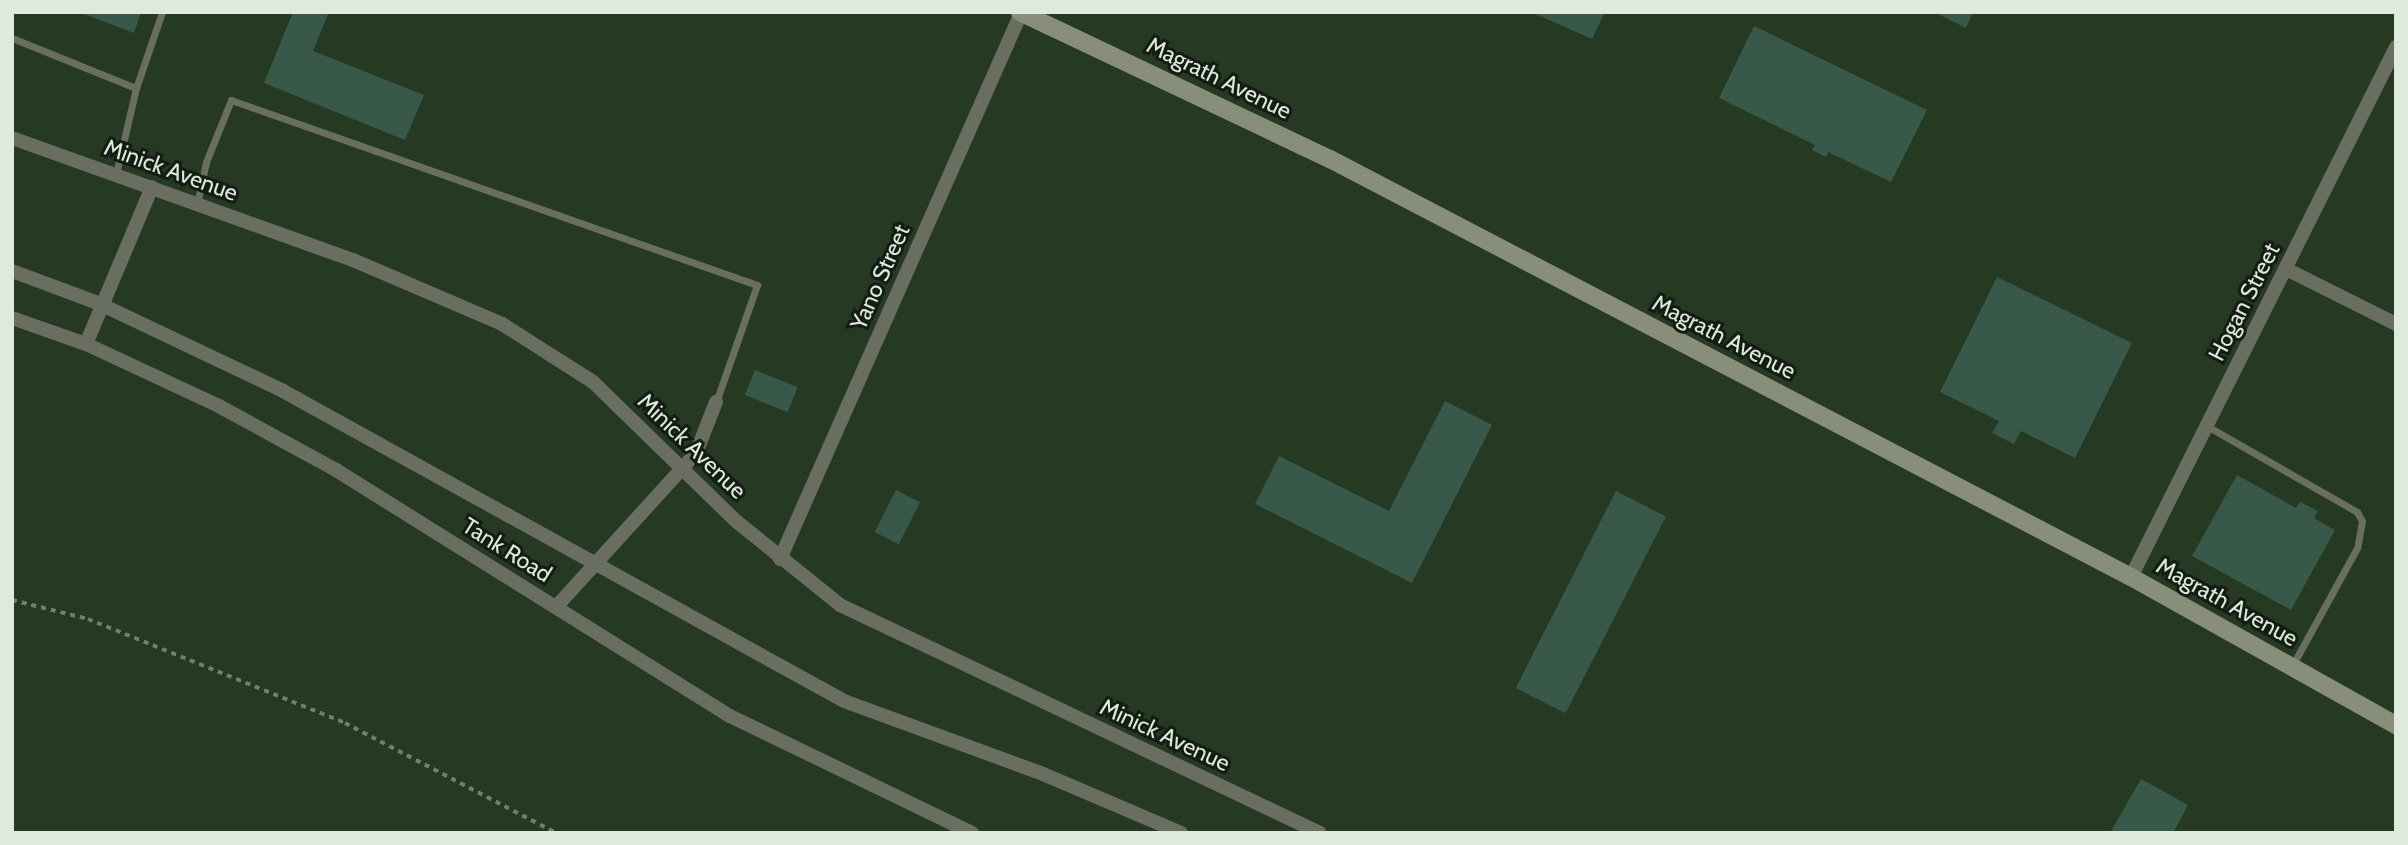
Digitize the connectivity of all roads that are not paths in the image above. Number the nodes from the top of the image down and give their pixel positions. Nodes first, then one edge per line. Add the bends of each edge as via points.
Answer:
1 (162, 12) edge
2 (1021, 12) edge
3 (12, 38) edge
4 (2396, 47) edge
5 (136, 88) junction
6 (12, 138) edge
7 (116, 174) junction
8 (152, 187) junction
9 (197, 204) junction
10 (2286, 269) junction
11 (12, 271) edge
12 (103, 306) junction
13 (12, 318) edge
14 (2396, 324) edge
15 (86, 344) junction
16 (716, 402) joint
17 (2207, 426) junction
18 (682, 468) junction
19 (780, 559) junction
20 (595, 565) junction
21 (2131, 577) junction
22 (556, 607) junction
23 (2292, 666) junction
24 (2396, 725) edge
25 (972, 833) edge
26 (1181, 833) edge
27 (1320, 833) edge

1 - 5 lane
2 - 19 street, Yano Street
2 - 21 main road, Magrath Avenue via 1330,159
3 - 5 lane
4 - 10 street, Hogan Street
5 - 7 lane
6 - 7 street, Minick Avenue
7 - 8 street, Minick Avenue
8 - 9 street, Minick Avenue
8 - 12 street
9 - 16 lane via 206,162 231,100 757,285
9 - 18 street, Minick Avenue via 352,260 502,324 593,382
10 - 14 street
10 - 17 street, Hogan Street
11 - 12 street
12 - 15 street
12 - 20 street via 284,391
13 - 15 street, Tank Road
15 - 22 street, Tank Road via 206,400 336,470
16 - 18 street via 696,453
17 - 21 street, Hogan Street
17 - 23 lane via 2357,512 2362,522 2357,548
18 - 19 street, Minick Avenue
18 - 20 street
19 - 27 street, Minick Avenue via 859,616
20 - 22 street
20 - 26 street via 844,701 1043,774
21 - 23 main road, Magrath Avenue
22 - 25 street, Tank Road via 730,716
23 - 24 main road, Magrath Avenue

